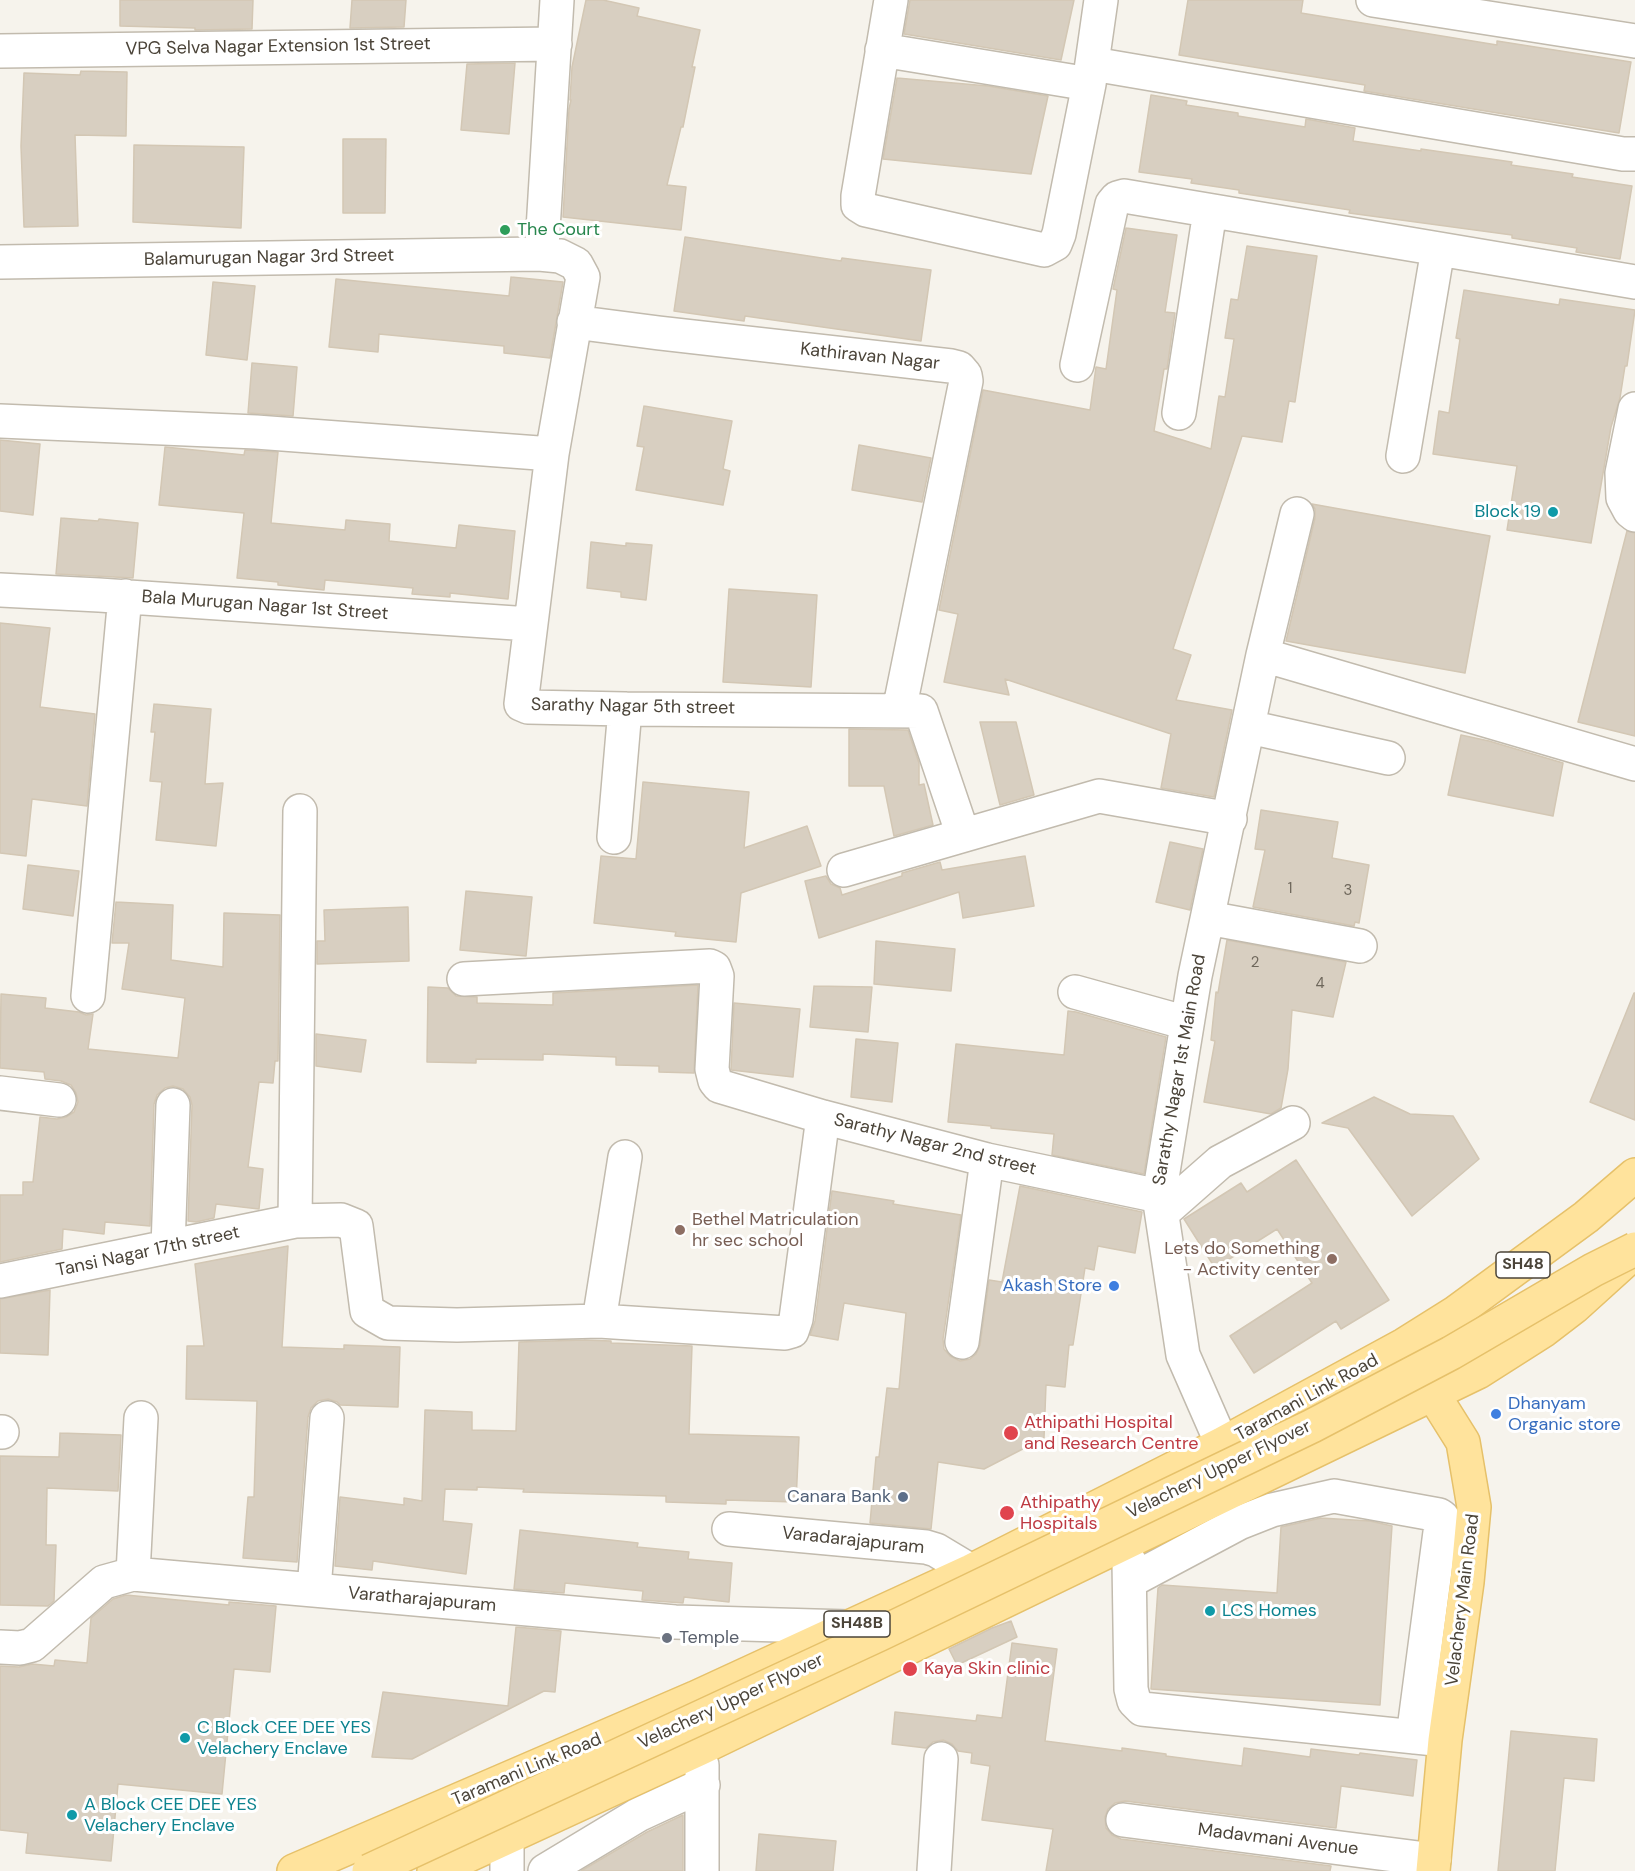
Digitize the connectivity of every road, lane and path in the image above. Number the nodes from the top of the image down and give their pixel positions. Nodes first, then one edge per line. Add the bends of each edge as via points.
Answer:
1 (557, 0) edge
2 (891, 0) edge
3 (1101, 0) edge
4 (1373, 0) edge
5 (1635, 41) edge
6 (555, 44) junction
7 (882, 50) junction
8 (0, 51) edge
9 (1091, 74) junction
10 (1635, 154) edge
11 (1210, 211) junction
12 (1438, 249) junction
13 (538, 254) junction
14 (0, 262) edge
15 (1635, 282) edge
16 (574, 322) junction
17 (1077, 365) dead end
18 (1635, 409) edge
19 (1179, 413) dead end
20 (0, 421) edge
21 (552, 454) junction
22 (1402, 456) dead end
23 (1297, 514) dead end
24 (1635, 515) edge
25 (0, 590) edge
26 (125, 596) junction
27 (530, 624) junction
28 (1263, 655) junction
29 (625, 709) junction
30 (899, 711) junction
31 (1249, 728) junction
32 (1388, 758) dead end
33 (1635, 764) edge
34 (300, 811) dead end
35 (1230, 819) junction
36 (963, 835) junction
37 (614, 837) dead end
38 (844, 870) dead end
39 (1208, 918) junction
40 (1360, 946) dead end
41 (464, 979) dead end
42 (1075, 992) dead end
43 (88, 996) dead end
44 (1187, 1023) junction
45 (0, 1093) edge
46 (59, 1100) dead end
47 (173, 1105) dead end
48 (823, 1117) junction
49 (1293, 1123) dead end
50 (625, 1157) dead end
51 (987, 1160) junction
52 (1635, 1174) edge
53 (1160, 1204) junction
54 (295, 1221) junction
55 (168, 1247) junction
56 (1635, 1250) edge
57 (0, 1281) edge
58 (599, 1321) junction
59 (962, 1342) dead end
60 (1404, 1345) junction
61 (1432, 1394) junction
62 (141, 1418) dead end
63 (327, 1418) dead end
64 (1222, 1444) junction
65 (729, 1529) dead end
66 (1128, 1541) junction
67 (971, 1571) junction
68 (133, 1574) junction
69 (1130, 1581) junction
70 (314, 1590) junction
71 (849, 1627) junction
72 (10, 1648) edge
73 (1413, 1737) junction
74 (1445, 1740) junction
75 (701, 1748) junction
76 (941, 1759) dead end
77 (703, 1785) junction
78 (1123, 1820) dead end
79 (507, 1837) junction
80 (1433, 1866) edge
81 (294, 1871) edge
82 (369, 1871) edge
83 (434, 1871) edge
84 (507, 1871) edge
85 (545, 1871) edge
86 (702, 1871) edge
87 (934, 1871) edge

1 - 6 street
2 - 7 street
3 - 9 street
4 - 5 street
6 - 8 street, VPG Selva Nagar Extension 1st Street
6 - 13 street via 542,246
7 - 9 street
7 - 9 street via 858,205 1044,250 1055,244 1059,234
9 - 10 street
11 - 12 street
11 - 17 street via 1117,198 1112,204
11 - 19 street
12 - 15 street
12 - 22 street
13 - 14 street, Balamurugan Nagar 3rd Street
13 - 16 street, Sarathy Nagar 5th street via 560,256 576,264 583,277
16 - 21 street, Sarathy Nagar 5th street
16 - 30 street, Kathiravan Nagar via 951,366 965,375
18 - 24 street via 1622,474 1623,498
20 - 21 street via 256,432
21 - 27 street, Sarathy Nagar 5th street
23 - 28 street, Sarathy Nagar 1st Main Road
25 - 26 street, Bala Murugan Nagar 1st Street
26 - 27 street, Bala Murugan Nagar 1st Street
26 - 43 street
27 - 29 street, Sarathy Nagar 5th street via 521,704
28 - 31 street, Sarathy Nagar 1st Main Road
28 - 33 street
29 - 30 street, Sarathy Nagar 5th street
29 - 37 street
30 - 36 street, Sarathy Nagar 5th street via 921,711
31 - 32 street
31 - 35 street, Sarathy Nagar 1st Main Road
34 - 54 street
35 - 36 street via 1099,796
35 - 39 street, Sarathy Nagar 1st Main Road
36 - 38 street
39 - 40 street
39 - 44 street, Sarathy Nagar 1st Main Road
41 - 48 street, Sarathy Nagar 2nd street via 710,966 717,976 712,1069 715,1081 719,1086
42 - 44 street
44 - 53 street, Sarathy Nagar 1st Main Road
45 - 46 street
47 - 55 street
48 - 51 street, Sarathy Nagar 2nd street
48 - 58 street via 792,1331 778,1334
49 - 53 street via 1220,1162 1168,1209
50 - 58 street
51 - 53 street, Sarathy Nagar 2nd street
51 - 59 street
52 - 60 main road, SH48 via 1515,1270
53 - 64 street, Sarathy Nagar 1st Main Road via 1183,1355
54 - 55 street, Tansi Nagar 17th street
54 - 58 street, Tansi Nagar 17th street via 341,1220 356,1226 367,1311 388,1323 457,1326
55 - 57 street, Tansi Nagar 17th street
56 - 61 main road via 1544,1330 1478,1372
56 - 82 main road, Velachery Upper Flyover, bridge via 1312,1426 880,1634
60 - 61 main road, Velachery Main Road
60 - 64 main road, Taramani Link Road / SH48B
61 - 66 main road, SH48B
61 - 74 main road, Velachery Main Road via 1463,1442 1474,1507
62 - 68 street
63 - 70 street
64 - 67 main road, Taramani Link Road / SH48B
65 - 67 street, Varadarajapuram via 926,1547
66 - 69 street
66 - 75 main road, SH48B
67 - 71 main road, Taramani Link Road / SH48B
68 - 70 street, Varatharajapuram
68 - 72 street, Varatharajapuram via 104,1582 32,1645
69 - 73 street via 1131,1689 1134,1701 1142,1709
69 - 73 street via 1239,1523 1272,1510 1334,1496 1439,1515 1442,1517
70 - 71 street, Varatharajapuram via 675,1622
71 - 81 main road, Taramani Link Road / SH48B via 695,1698
73 - 74 street
74 - 80 main road, Velachery Main Road
75 - 77 street
75 - 79 main road, SH48B
76 - 87 street
77 - 85 street via 638,1815
77 - 86 street
78 - 80 street, Madavmani Avenue
79 - 83 main road, SH48B
79 - 84 street

